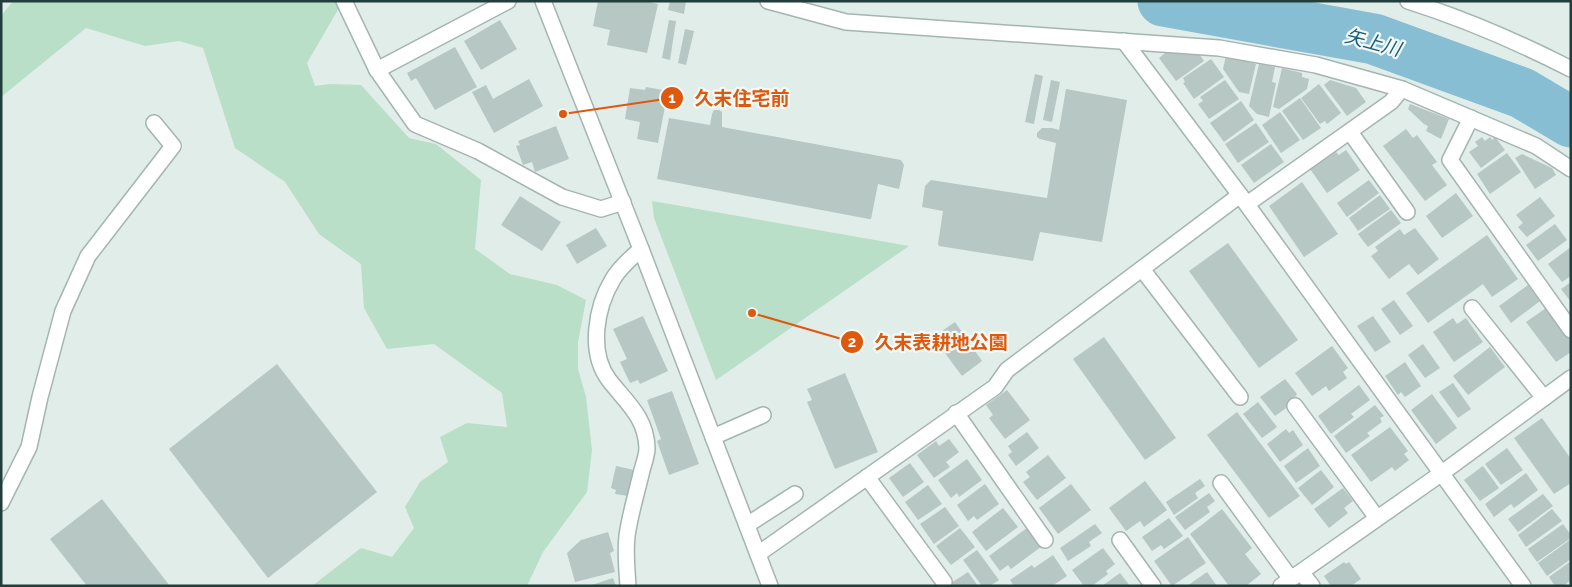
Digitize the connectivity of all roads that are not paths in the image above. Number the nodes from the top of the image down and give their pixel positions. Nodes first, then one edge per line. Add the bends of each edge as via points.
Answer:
1 (344, 1) edge
2 (508, 1) edge
3 (543, 1) edge
4 (768, 1) edge
5 (1408, 1) edge
6 (1124, 41) junction
7 (1571, 69) edge
8 (377, 70) junction
9 (1402, 89) junction
10 (1472, 118) junction
11 (154, 123) dead end
12 (1350, 132) junction
13 (1571, 169) edge
14 (1244, 200) junction
15 (623, 202) junction
16 (1407, 212) dead end
17 (641, 249) junction
18 (1142, 269) junction
19 (1472, 308) dead end
20 (1571, 330) edge
21 (1571, 378) edge
22 (1240, 397) dead end
23 (1544, 398) junction
24 (1295, 406) dead end
25 (956, 413) junction
26 (762, 415) dead end
27 (713, 437) junction
28 (1442, 473) junction
29 (867, 477) junction
30 (1221, 483) dead end
31 (795, 494) dead end
32 (1, 502) edge
33 (1377, 518) junction
34 (747, 525) junction
35 (1045, 540) dead end
36 (1120, 540) dead end
37 (758, 554) junction
38 (1291, 579) edge
39 (944, 582) dead end
40 (628, 586) edge
41 (770, 586) edge
42 (1153, 586) edge
43 (1312, 586) edge
44 (1523, 586) edge

1 - 8 street
2 - 8 street
3 - 15 street
4 - 6 street via 846,22
5 - 7 street via 1453,15
6 - 9 street via 1219,48 1316,65
6 - 14 street
8 - 15 street via 415,124 478,151 562,197 601,210
9 - 10 street
9 - 12 street via 1391,102
10 - 13 street via 1536,146
10 - 20 street via 1450,160
11 - 32 street via 173,146 88,256 63,311 29,447
12 - 14 street
12 - 16 street
14 - 18 street
14 - 28 street
15 - 17 street
17 - 27 street
17 - 40 street via 623,265 601,300 597,330 597,352 608,379 639,417 646,432 647,450 627,538
18 - 22 street
18 - 25 street via 1007,370 995,387
19 - 23 street
21 - 23 street
23 - 28 street
24 - 33 street
25 - 29 street
25 - 35 street
26 - 27 street
27 - 34 street
28 - 33 street
28 - 44 street
29 - 37 street
29 - 39 street
30 - 38 street
31 - 34 street
33 - 38 street
34 - 37 street
36 - 42 street
37 - 41 street
38 - 43 street

